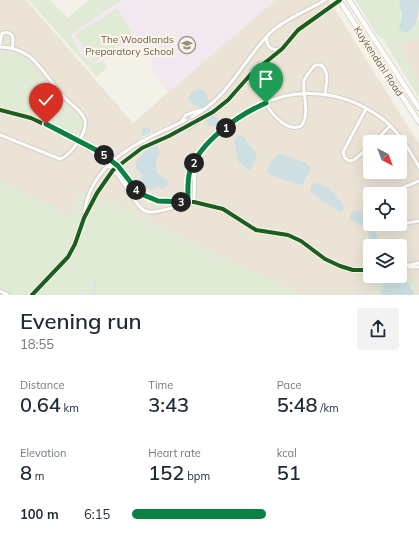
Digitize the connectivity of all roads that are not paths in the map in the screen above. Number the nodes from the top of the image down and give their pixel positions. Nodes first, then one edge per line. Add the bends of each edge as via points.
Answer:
1 (325, 0) edge
2 (340, 0) edge
3 (349, 0) edge
4 (267, 37) junction
5 (0, 44) edge
6 (0, 47) edge
7 (12, 48) junction
8 (282, 49) junction
9 (305, 94) junction
10 (325, 94) junction
11 (222, 95) junction
12 (228, 100) junction
13 (266, 103) junction
14 (419, 108) edge
15 (366, 109) junction
16 (0, 110) edge
17 (200, 110) junction
18 (192, 117) dead end
19 (186, 120) dead end
20 (419, 122) edge
21 (180, 123) junction
22 (390, 126) junction
23 (183, 129) junction
24 (0, 135) edge
25 (381, 135) edge
26 (78, 141) junction
27 (86, 146) junction
28 (363, 152) edge
29 (196, 160) junction
30 (112, 162) junction
31 (108, 166) junction
32 (118, 166) junction
33 (419, 167) edge
34 (114, 170) junction
35 (419, 181) edge
36 (404, 187) edge
37 (188, 202) junction
38 (194, 202) junction
39 (84, 218) junction
40 (419, 221) edge
41 (407, 223) edge
42 (419, 263) edge
43 (407, 266) edge
44 (407, 267) edge
45 (419, 267) edge
46 (363, 270) edge
47 (0, 291) edge
48 (8, 295) edge
49 (32, 295) edge

1 - 4 street via 281,24
2 - 8 street via 306,24
2 - 20 main road, Kuykendahl Road
3 - 14 main road, Kuykendahl Road
4 - 8 street via 270,48 275,51
4 - 11 street
5 - 7 street via 2,33 7,32 14,38
6 - 7 street
7 - 26 street via 35,62 56,89 85,119 86,125
8 - 12 street via 251,74
9 - 10 street
9 - 10 street via 304,82 307,76 315,65 321,65 327,73
9 - 13 street via 284,96
9 - 13 street via 305,119 298,128 290,127 276,117
10 - 15 street via 346,98
11 - 12 street
11 - 17 street
12 - 23 street via 205,118
13 - 29 street via 256,107 215,136
15 - 22 street
15 - 28 street via 343,152 344,158 349,161
16 - 26 street via 31,118
17 - 18 street
17 - 21 street via 186,115
19 - 21 street
21 - 23 street
21 - 30 street via 140,141
22 - 25 street
22 - 33 street via 404,142
23 - 32 street via 142,148
24 - 26 street via 60,159 71,153
26 - 27 street
27 - 30 street
27 - 31 street
29 - 37 street via 189,172
29 - 38 street
30 - 31 street
30 - 32 street
31 - 34 street
31 - 39 street via 90,190 85,202
32 - 34 street
32 - 37 street via 135,189 150,199
34 - 37 street via 133,199 148,212 165,211
34 - 39 street via 105,180
35 - 36 street
37 - 38 street
38 - 46 street via 223,209 256,230 288,235 340,266
39 - 49 street via 68,257
40 - 41 street
42 - 43 street
44 - 45 street
47 - 48 street

